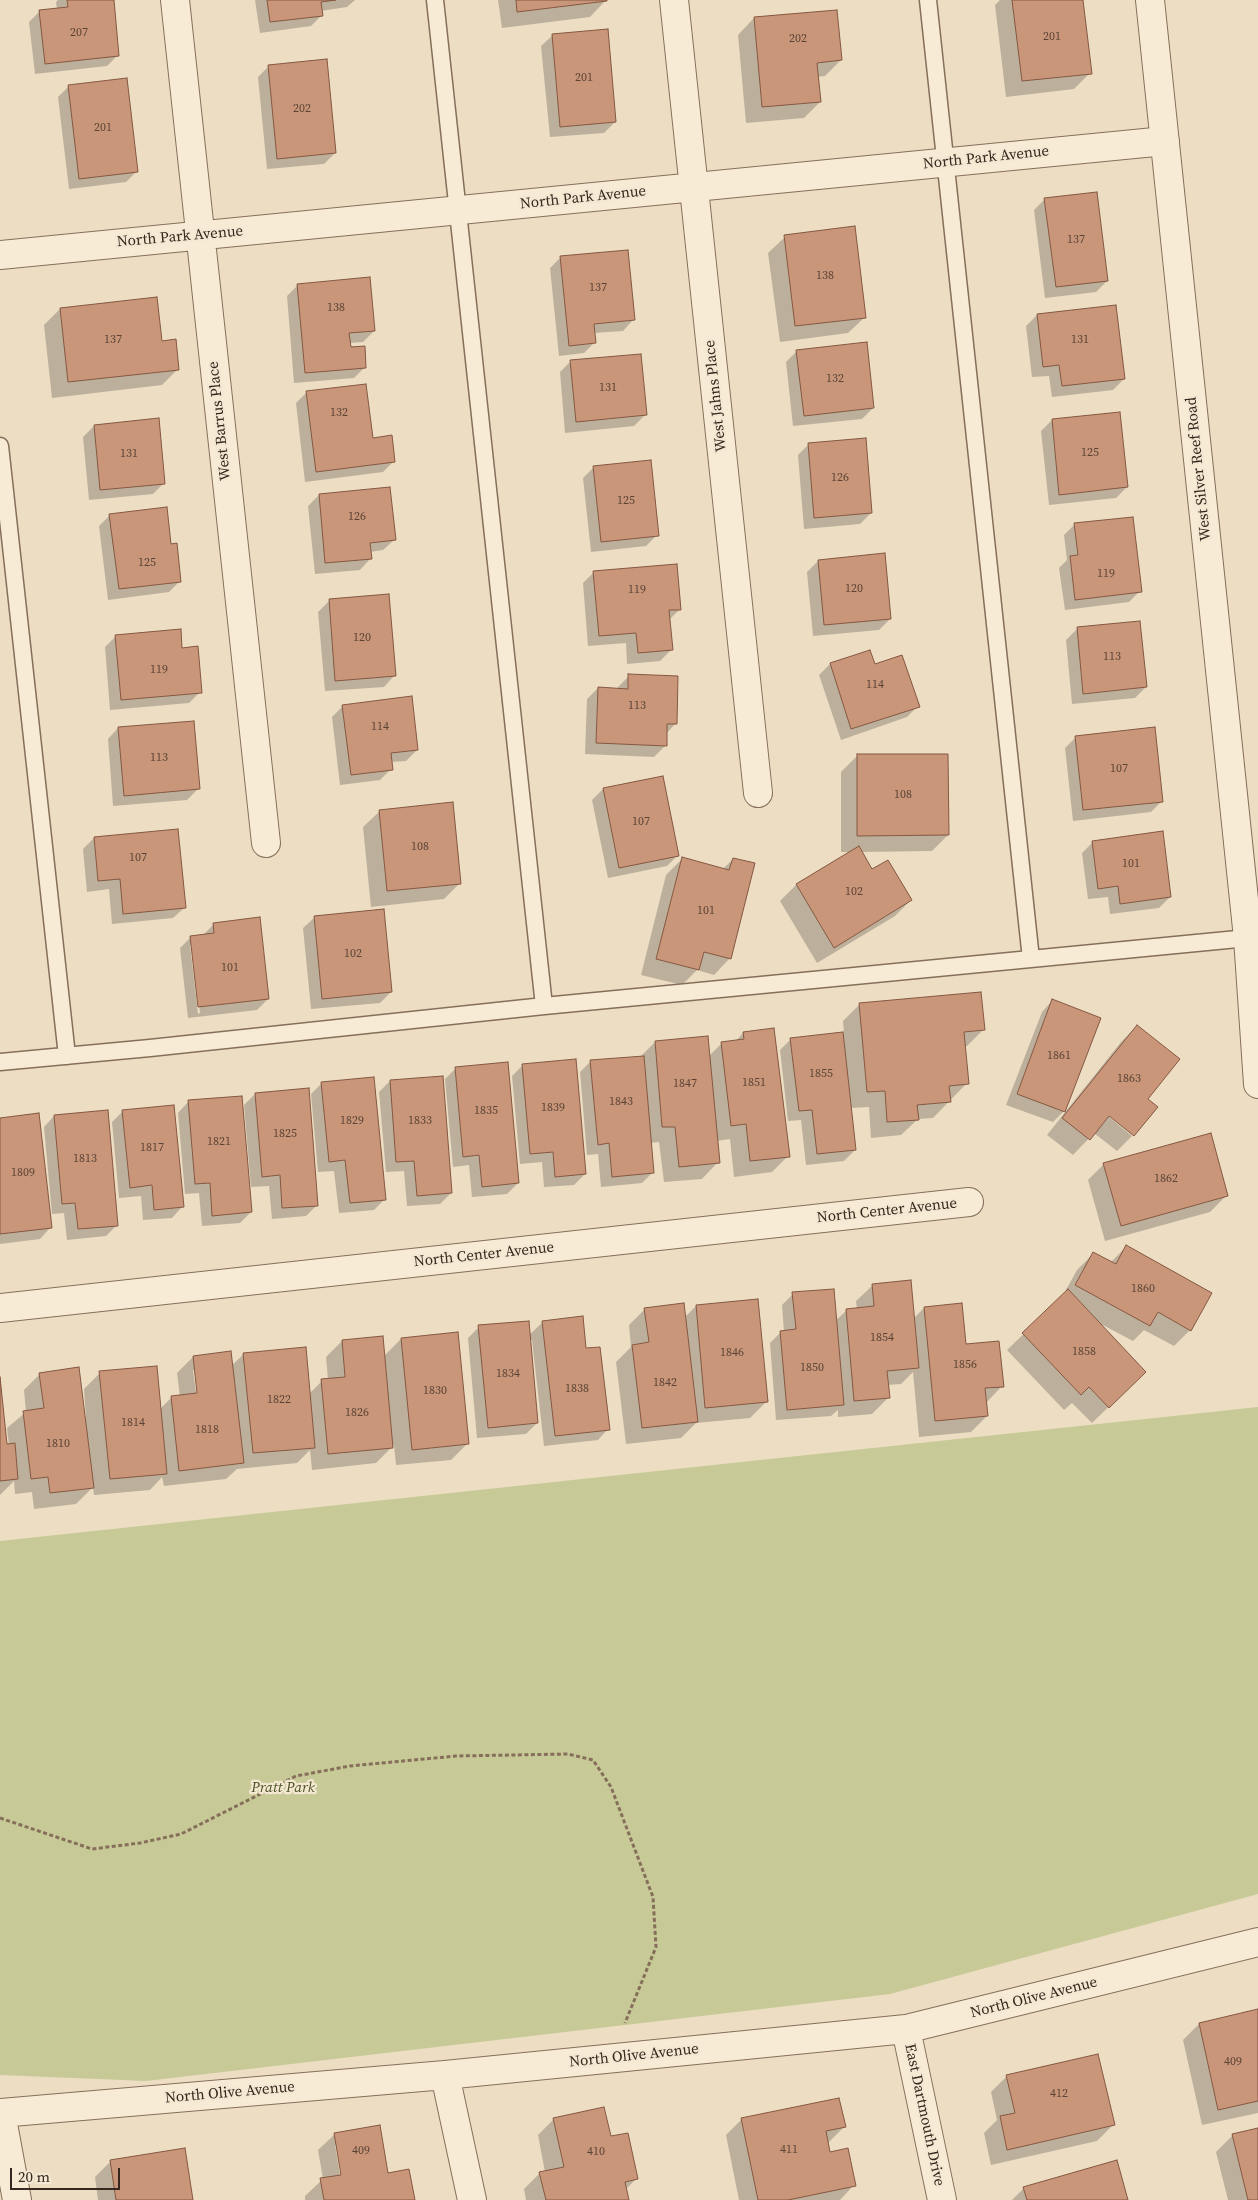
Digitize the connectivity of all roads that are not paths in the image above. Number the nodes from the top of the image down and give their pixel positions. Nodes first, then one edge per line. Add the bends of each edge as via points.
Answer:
1 (174, 0) edge
2 (435, 0) edge
3 (674, 0) edge
4 (928, 0) edge
5 (1150, 0) edge
6 (1165, 141) junction
7 (945, 162) junction
8 (694, 187) junction
9 (456, 210) junction
10 (200, 235) junction
11 (0, 254) edge
12 (0, 446) edge
13 (758, 793) dead end
14 (266, 843) dead end
15 (1248, 938) junction
16 (1031, 959) junction
17 (544, 1006) junction
18 (67, 1056) junction
19 (0, 1062) edge
20 (1258, 1084) edge
21 (969, 1202) dead end
22 (0, 1308) edge
23 (1258, 1942) edge
24 (906, 2029) junction
25 (446, 2075) junction
26 (1, 2113) edge
27 (17, 2200) edge
28 (472, 2200) edge
29 (942, 2200) edge

1 - 10 street, West Barrus Place
2 - 9 lane
3 - 8 street, West Jahns Place
4 - 7 lane
5 - 6 street, West Silver Reef Road
6 - 7 street, North Park Avenue
6 - 15 street, West Silver Reef Road
7 - 8 street, North Park Avenue
7 - 16 lane
8 - 9 street, North Park Avenue
8 - 13 street, West Jahns Place
9 - 10 street, North Park Avenue
9 - 17 lane
10 - 11 street, North Park Avenue
10 - 14 street, West Barrus Place
12 - 18 lane
15 - 16 lane
15 - 20 street, West Silver Reef Road
16 - 17 lane
17 - 18 lane
18 - 19 lane
21 - 22 street, North Center Avenue
23 - 24 street, North Olive Avenue
24 - 25 street, North Olive Avenue
24 - 29 street, East Dartmouth Drive
25 - 26 street, North Olive Avenue
25 - 28 street
26 - 27 street

